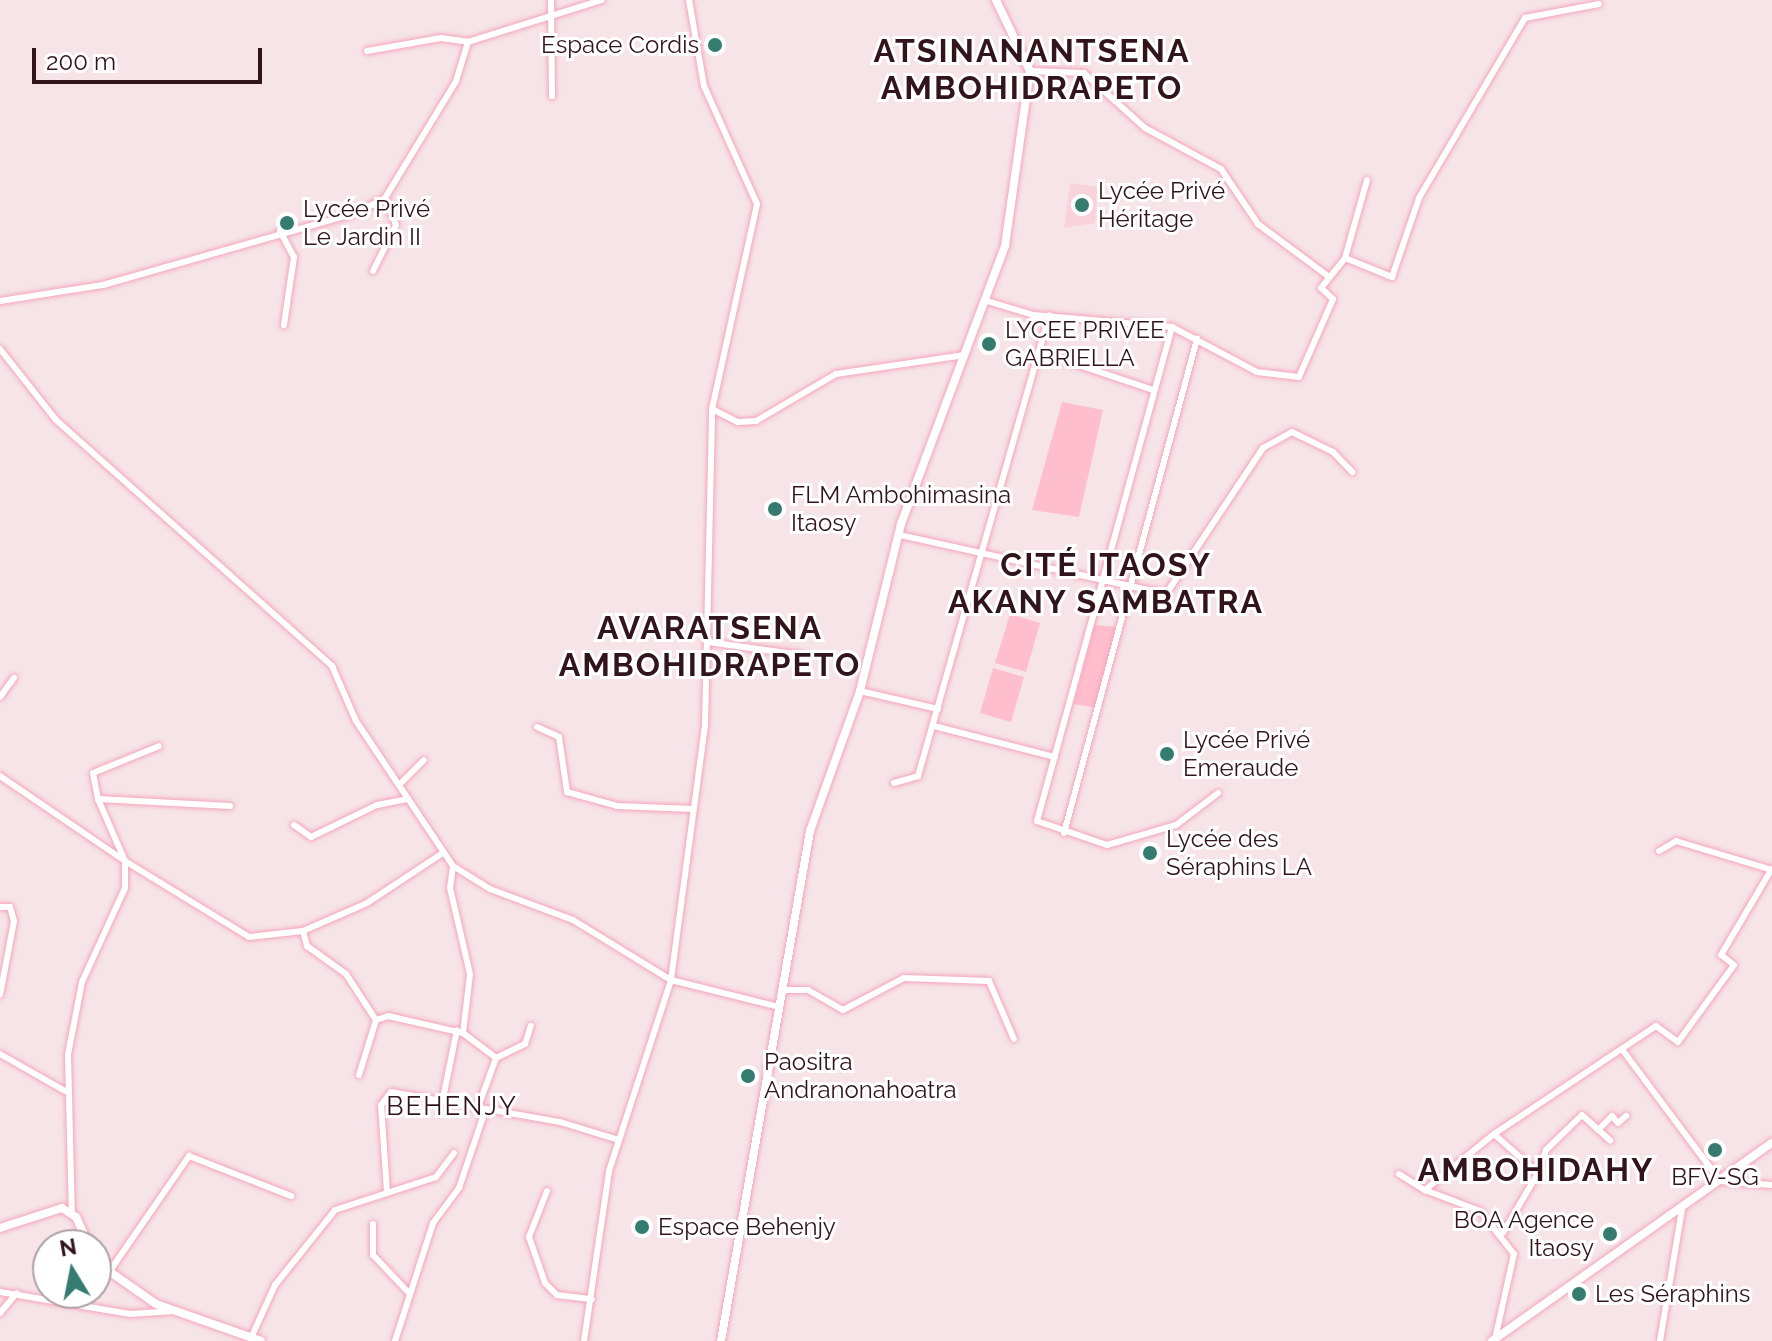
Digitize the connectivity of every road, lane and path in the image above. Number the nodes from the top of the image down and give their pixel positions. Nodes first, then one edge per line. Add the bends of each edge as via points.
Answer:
1 (551, 0) edge
2 (602, 0) edge
3 (689, 0) edge
4 (996, 0) edge
5 (1572, 3) edge
6 (1599, 4) dead end
7 (547, 15) junction
8 (468, 42) junction
9 (367, 51) dead end
10 (1030, 71) junction
11 (552, 96) dead end
12 (1367, 180) dead end
13 (385, 198) junction
14 (280, 231) junction
15 (1345, 258) junction
16 (373, 271) dead end
17 (1329, 277) junction
18 (0, 301) edge
19 (987, 301) junction
20 (1049, 315) junction
21 (284, 325) dead end
22 (1172, 327) junction
23 (1197, 339) junction
24 (0, 349) edge
25 (1040, 352) junction
26 (965, 355) junction
27 (1153, 390) junction
28 (712, 409) junction
29 (1352, 472) dead end
30 (900, 535) junction
31 (977, 548) junction
32 (1104, 582) junction
33 (1132, 587) junction
34 (707, 642) junction
35 (802, 655) dead end
36 (14, 678) dead end
37 (860, 691) junction
38 (0, 697) edge
39 (938, 709) junction
40 (934, 726) junction
41 (537, 727) dead end
42 (159, 746) dead end
43 (1055, 757) junction
44 (424, 760) dead end
45 (0, 776) edge
46 (894, 783) dead end
47 (399, 785) junction
48 (1218, 793) dead end
49 (98, 799) junction
50 (408, 799) junction
51 (230, 806) dead end
52 (693, 809) junction
53 (294, 825) dead end
54 (1064, 833) junction
55 (1659, 851) dead end
56 (441, 854) junction
57 (125, 861) junction
58 (453, 866) junction
59 (1771, 870) edge
60 (0, 907) edge
61 (303, 931) junction
62 (671, 980) junction
63 (781, 990) junction
64 (0, 995) edge
65 (779, 1007) junction
66 (376, 1020) junction
67 (531, 1026) dead end
68 (460, 1032) junction
69 (1014, 1039) dead end
70 (1624, 1052) junction
71 (0, 1054) edge
72 (496, 1058) junction
73 (359, 1075) dead end
74 (65, 1091) junction
75 (443, 1098) junction
76 (481, 1110) junction
77 (1626, 1116) dead end
78 (1598, 1130) junction
79 (1494, 1134) junction
80 (619, 1140) junction
81 (1610, 1140) dead end
82 (1772, 1143) edge
83 (454, 1153) dead end
84 (1538, 1173) junction
85 (1399, 1174) dead end
86 (1720, 1181) junction
87 (1772, 1185) edge
88 (1425, 1190) junction
89 (547, 1191) dead end
90 (387, 1192) junction
91 (291, 1196) dead end
92 (1682, 1209) junction
93 (72, 1214) junction
94 (373, 1224) dead end
95 (0, 1228) edge
96 (80, 1229) edge
97 (1503, 1233) junction
98 (112, 1268) edge
99 (112, 1278) edge
100 (0, 1292) edge
101 (408, 1292) junction
102 (17, 1293) junction
103 (592, 1299) junction
104 (174, 1311) junction
105 (0, 1313) edge
106 (256, 1339) edge
107 (1493, 1340) edge
108 (395, 1341) edge
109 (584, 1341) edge
110 (721, 1341) edge
111 (1660, 1341) edge

1 - 7 street
2 - 7 street
3 - 28 street via 704,86 757,204
4 - 10 street
5 - 6 street
5 - 15 street via 1525,18 1419,198 1394,274 1388,279
7 - 8 street
7 - 11 street
8 - 9 street via 441,38
8 - 13 street via 456,81
10 - 17 street via 1084,73 1145,128 1221,169 1258,224
10 - 19 street via 1005,246
12 - 15 street
13 - 14 street via 356,213
13 - 16 street via 396,225
14 - 18 street via 103,285
14 - 21 street via 294,257
15 - 17 street
17 - 23 street via 1321,288 1333,299 1299,377 1257,372
19 - 20 street
19 - 26 street
20 - 22 street
20 - 25 street
22 - 23 street
22 - 27 street
23 - 33 street
24 - 47 street via 56,420 332,666 356,721
25 - 27 street
25 - 31 street
26 - 28 street via 836,374 756,421 738,422
26 - 30 street
27 - 32 street
28 - 34 street
29 - 33 street via 1311,439 1292,432 1278,439 1263,448 1174,589 1151,595
30 - 31 street
30 - 37 street
31 - 32 street
31 - 39 street
32 - 33 street
32 - 43 street
33 - 54 street
34 - 35 street
34 - 52 street
36 - 38 street
37 - 39 street
37 - 63 street via 810,831
39 - 40 street
40 - 43 street
40 - 46 street via 918,776
41 - 52 street via 559,737 567,792 617,806
42 - 49 street via 93,773
43 - 54 street via 1037,821
44 - 47 street
45 - 57 street
47 - 50 street
48 - 54 street via 1176,825 1131,840 1107,845
49 - 51 street
49 - 57 street
50 - 53 street via 377,805 311,837
50 - 56 street
52 - 62 street
55 - 59 street via 1676,841
56 - 58 street
56 - 61 street via 378,898
57 - 61 street via 249,937
57 - 74 street via 114,921 82,982
58 - 62 street via 490,889 573,920
58 - 68 street via 450,888 470,974
59 - 70 street via 1721,955 1734,965 1678,1042 1656,1026
60 - 64 street via 10,907 14,921
61 - 66 street via 307,946 346,974
62 - 65 street
62 - 80 street
63 - 65 street
63 - 69 street via 808,990 843,1010 904,978 989,981
65 - 110 street
66 - 68 street
66 - 73 street
67 - 72 street via 525,1044
68 - 72 street
68 - 75 street
70 - 79 street
70 - 86 street
71 - 74 street
72 - 76 street
74 - 93 street
75 - 76 street
75 - 90 street via 397,1092 383,1100
76 - 80 street
76 - 101 street via 459,1188 433,1223
77 - 78 street via 1618,1123 1612,1116
78 - 81 street
78 - 84 street via 1582,1115 1546,1150
79 - 84 street
79 - 88 street
80 - 103 street via 602,1203
82 - 86 street
83 - 90 street via 436,1177
84 - 97 street
85 - 88 street
86 - 87 street
86 - 92 street
88 - 97 street via 1480,1211
89 - 103 street via 529,1237 545,1283 557,1295
90 - 106 street via 350,1201 326,1219 275,1285
91 - 98 street via 189,1156
92 - 107 street
92 - 111 street
93 - 95 street via 47,1208
93 - 96 street
94 - 101 street via 373,1255
97 - 107 street via 1516,1265
99 - 104 street
100 - 102 street
101 - 108 street
102 - 104 street via 121,1313
102 - 105 street
103 - 109 street
104 - 106 street

